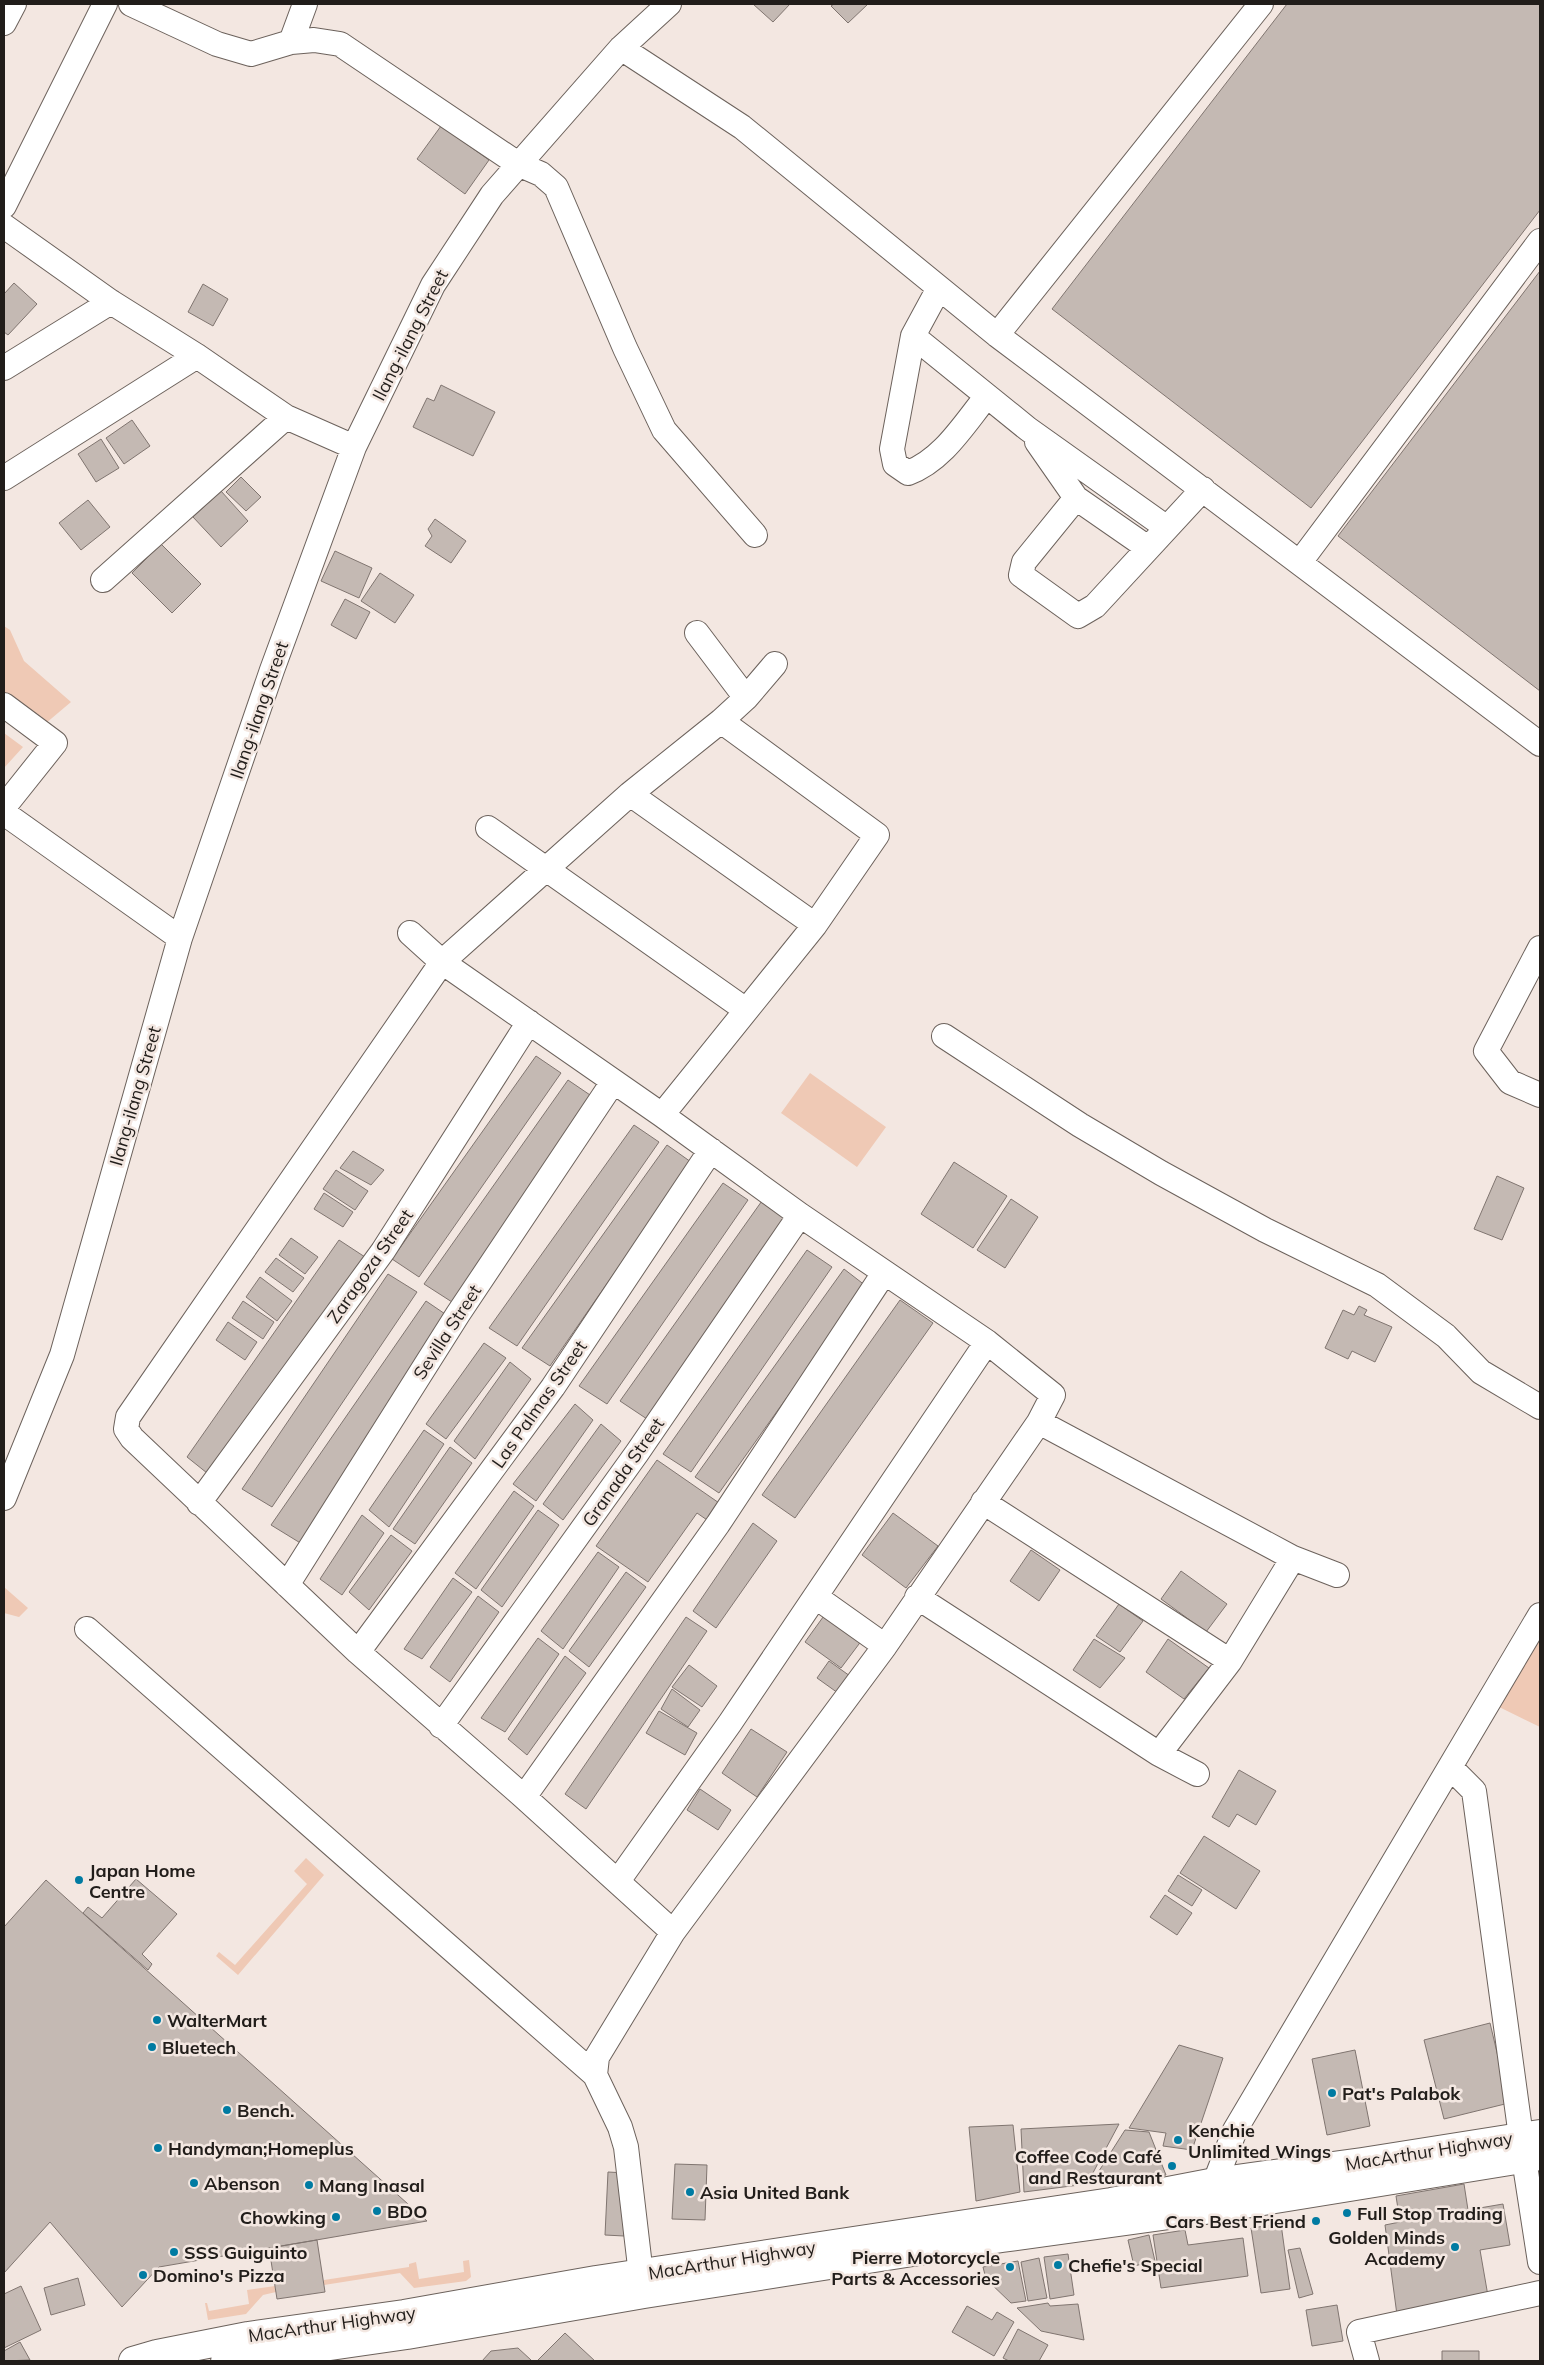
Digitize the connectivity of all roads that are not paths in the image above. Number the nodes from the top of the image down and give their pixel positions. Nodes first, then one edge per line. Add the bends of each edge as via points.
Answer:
1 (14, 4) edge
2 (105, 4) edge
3 (130, 4) edge
4 (304, 4) edge
5 (669, 4) edge
6 (1260, 4) edge
7 (4, 23) edge
8 (291, 42) junction
9 (622, 48) junction
10 (518, 164) junction
11 (4, 206) edge
12 (4, 226) edge
13 (1540, 241) edge
14 (939, 288) junction
15 (111, 302) junction
16 (913, 336) junction
17 (997, 336) junction
18 (197, 356) junction
19 (4, 368) edge
20 (987, 396) junction
21 (286, 417) junction
22 (1028, 429) junction
23 (354, 447) junction
24 (4, 478) edge
25 (1203, 489) junction
26 (1076, 498) junction
27 (1167, 528) junction
28 (755, 535) dead end
29 (1148, 548) junction
30 (1300, 562) junction
31 (104, 580) dead end
32 (697, 633) dead end
33 (775, 664) dead end
34 (746, 698) junction
35 (4, 705) edge
36 (721, 721) junction
37 (1540, 744) edge
38 (630, 794) junction
39 (4, 807) edge
40 (4, 813) edge
41 (488, 828) dead end
42 (546, 868) junction
43 (815, 924) junction
44 (410, 933) dead end
45 (180, 938) junction
46 (1539, 953) edge
47 (442, 962) junction
48 (746, 1010) junction
49 (529, 1022) junction
50 (944, 1036) dead end
51 (613, 1082) junction
52 (1540, 1095) edge
53 (662, 1115) junction
54 (711, 1150) junction
55 (800, 1215) junction
56 (884, 1274) junction
57 (987, 1342) junction
58 (1540, 1407) edge
59 (1039, 1422) junction
60 (4, 1498) edge
61 (983, 1502) junction
62 (199, 1503) junction
63 (1293, 1558) junction
64 (1337, 1575) dead end
65 (287, 1585) junction
66 (816, 1597) junction
67 (917, 1597) junction
68 (1540, 1615) edge
69 (87, 1629) dead end
70 (884, 1646) junction
71 (358, 1652) junction
72 (1230, 1661) junction
73 (442, 1726) junction
74 (1160, 1754) junction
75 (1451, 1768) junction
76 (1197, 1774) dead end
77 (524, 1797) junction
78 (618, 1882) junction
79 (673, 1932) junction
80 (595, 2075) junction
81 (1531, 2146) edge
82 (1218, 2195) junction
83 (1540, 2262) edge
84 (643, 2284) junction
85 (1540, 2293) edge
86 (134, 2361) edge
87 (225, 2361) edge
88 (1367, 2361) edge

1 - 7 street
2 - 11 street
3 - 8 street via 217,44 251,54
4 - 8 street
5 - 9 street, Ilang-ilang Street
6 - 17 street
8 - 10 street via 314,40 340,44
9 - 10 street, Ilang-ilang Street
9 - 14 street via 742,127
10 - 23 street, Ilang-ilang Street via 492,195 433,285
10 - 28 street via 541,174 556,187 624,348 664,430
12 - 15 street
13 - 30 street
14 - 16 street
14 - 17 street
15 - 18 street
15 - 19 street
16 - 20 street
16 - 20 street via 892,449 895,464 908,473 924,467
17 - 25 street
18 - 21 street
18 - 24 street
20 - 22 street
21 - 23 street
21 - 31 street
22 - 26 street
22 - 27 street
23 - 45 street, Ilang-ilang Street via 272,670
25 - 27 street
25 - 30 street
26 - 29 street
26 - 29 street via 1024,562 1021,575 1078,616 1095,606
27 - 29 street
30 - 37 street
32 - 34 street
33 - 34 street
34 - 36 street
35 - 39 street via 55,743
36 - 38 street
36 - 43 street via 877,835
38 - 42 street
38 - 43 street
40 - 45 street
41 - 42 street
42 - 47 street
42 - 48 street
43 - 48 street
44 - 47 street
45 - 60 street, Ilang-ilang Street via 62,1355
46 - 52 street via 1486,1051 1510,1082
47 - 49 street
47 - 62 street via 128,1417 126,1429 132,1438
48 - 53 street
49 - 51 street
49 - 62 street, Zaragoza Street via 383,1251
50 - 58 street via 1080,1125 1161,1173 1265,1230 1377,1285 1446,1336 1481,1372
51 - 53 street
51 - 65 street, Sevilla Street via 458,1314
53 - 54 street
54 - 55 street
54 - 71 street, Las Palmas Street via 553,1387
55 - 56 street
55 - 73 street, Granada Street via 637,1454
56 - 57 street
56 - 77 street via 718,1524
57 - 59 street via 1052,1395
57 - 66 street
59 - 61 street
59 - 63 street
61 - 67 street
61 - 72 street
62 - 65 street
63 - 64 street
63 - 72 street
65 - 71 street
66 - 70 street
66 - 78 street
67 - 70 street
67 - 74 street
68 - 75 street
69 - 80 street
70 - 79 street
71 - 73 street
72 - 74 street
73 - 77 street
74 - 76 street
75 - 81 street via 1474,1791
75 - 82 street via 1235,2130
77 - 78 street
78 - 79 street
79 - 80 street via 597,2056
80 - 84 street via 626,2147
81 - 82 highway, MacArthur Highway
81 - 83 street
82 - 84 highway, MacArthur Highway via 1002,2238
84 - 86 highway, MacArthur Highway via 596,2280 404,2314 240,2338
84 - 87 highway, MacArthur Highway via 416,2333
85 - 88 street via 1359,2332

